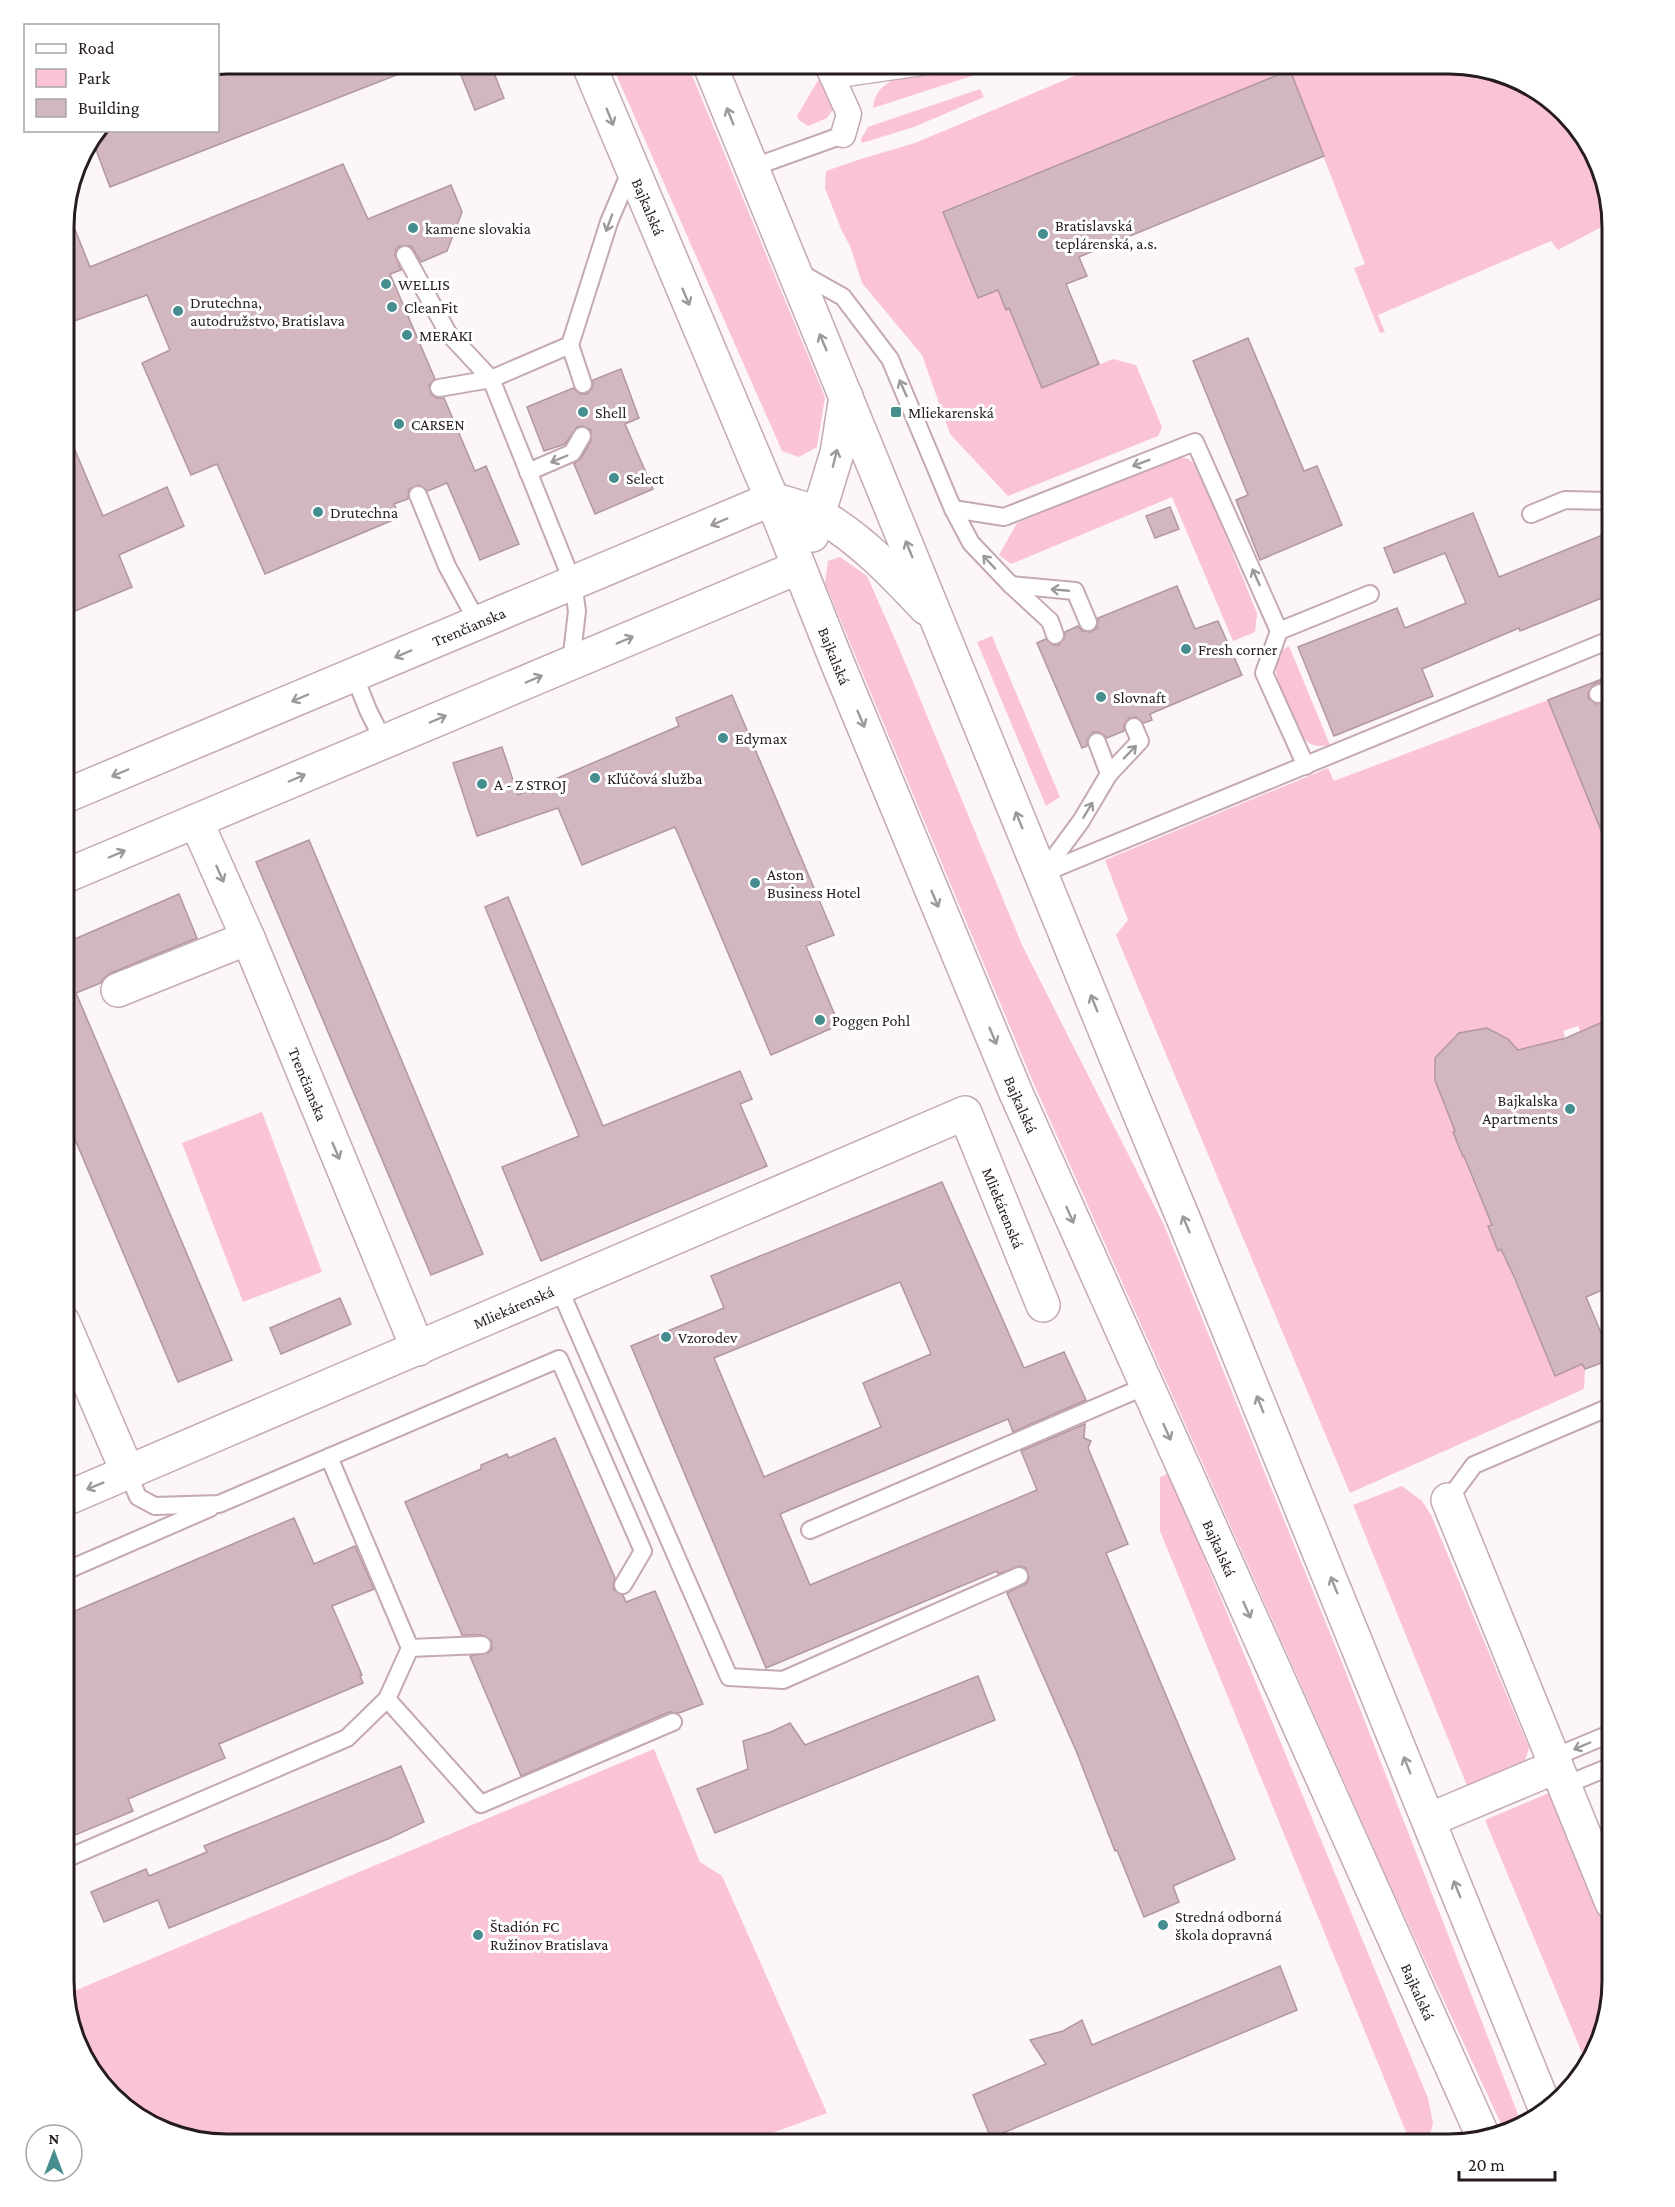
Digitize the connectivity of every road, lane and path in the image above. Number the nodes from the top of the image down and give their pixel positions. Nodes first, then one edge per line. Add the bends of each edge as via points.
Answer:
1 (592, 73) edge
2 (713, 73) edge
3 (831, 73) edge
4 (843, 135) joint
5 (752, 168) junction
6 (631, 169) junction
7 (405, 255) dead end
8 (793, 269) junction
9 (570, 345) junction
10 (490, 379) junction
11 (584, 384) dead end
12 (439, 387) dead end
13 (846, 396) junction
14 (582, 436) dead end
15 (528, 472) junction
16 (417, 495) dead end
17 (772, 499) junction
18 (1602, 501) edge
19 (953, 509) junction
20 (1531, 514) dead end
21 (819, 515) junction
22 (799, 567) junction
23 (573, 583) junction
24 (1011, 585) junction
25 (1370, 594) dead end
26 (939, 622) junction
27 (1088, 622) dead end
28 (478, 623) junction
29 (1279, 631) junction
30 (1055, 635) dead end
31 (1602, 643) edge
32 (571, 663) junction
33 (354, 675) junction
34 (1134, 727) dead end
35 (384, 742) junction
36 (1097, 742) dead end
37 (1306, 766) junction
38 (1109, 774) junction
39 (74, 792) edge
40 (196, 821) junction
41 (74, 872) edge
42 (1041, 874) junction
43 (248, 938) junction
44 (118, 990) dead end
45 (559, 1288) junction
46 (1043, 1305) dead end
47 (74, 1348) edge
48 (418, 1349) junction
49 (1146, 1386) junction
50 (1602, 1410) edge
51 (329, 1457) junction
52 (128, 1473) junction
53 (74, 1495) edge
54 (1448, 1500) joint
55 (219, 1504) junction
56 (810, 1530) dead end
57 (74, 1567) edge
58 (1019, 1576) dead end
59 (623, 1585) dead end
60 (482, 1645) dead end
61 (410, 1648) junction
62 (387, 1699) junction
63 (673, 1722) dead end
64 (1602, 1740) edge
65 (1602, 1767) edge
66 (1557, 1770) junction
67 (1429, 1820) junction
68 (74, 1855) edge
69 (1602, 1880) edge
70 (1479, 1944) junction
71 (1555, 2090) edge
72 (1542, 2101) edge
73 (1480, 2130) edge

1 -> 6 main road, Bajkalská
5 -> 2 main road
3 - 4 street via 849,114
4 - 5 lane
5 - 8 main road
6 -> 9 lane via 609,222
6 -> 17 main road, Bajkalská
7 - 10 lane via 448,333
13 -> 8 main road
19 -> 8 lane via 890,359 843,297
9 - 10 lane
9 - 11 lane
10 - 12 lane
10 - 15 lane
21 -> 13 main road via 837,453
26 -> 13 main road
14 -> 15 lane via 572,453
15 - 23 lane
16 - 28 lane via 447,566
17 - 21 main road
17 - 22 main road, Bajkalská
17 -> 23 main road, Trenčianska
18 - 20 lane via 1565,500
24 -> 19 lane via 970,543
29 -> 19 lane via 1195,442 1004,517
21 - 22 main road
21 - 26 main road via 879,560
32 -> 22 main road
22 -> 49 main road, Bajkalská via 1016,1093
23 - 28 main road, Trenčianska
23 - 32 lane via 577,610
27 -> 24 lane via 1075,591
24 - 30 lane via 1050,621
25 - 29 lane
42 -> 26 main road
28 -> 33 main road, Trenčianska
29 - 37 lane via 1264,673
31 - 37 lane
35 -> 32 main road
33 - 35 lane
33 -> 39 main road, Trenčianska
38 -> 34 lane via 1140,741
40 -> 35 main road
36 - 38 lane
37 - 42 lane
42 -> 38 lane via 1081,821
41 -> 40 main road
40 -> 43 main road, Trenčianska
67 -> 42 main road
43 - 44 main road
43 -> 48 main road, Trenčianska
45 - 46 main road, Mliekárenská via 976,1108
45 - 48 main road, Mliekárenská
45 - 58 lane via 729,1677 783,1680
47 - 52 main road
48 - 52 main road, Mliekárenská
49 - 56 lane
49 -> 73 main road, Bajkalská
50 - 54 lane via 1474,1465
51 - 55 lane
51 - 59 lane via 559,1359 643,1551
51 - 61 lane
52 -> 53 main road, Mliekárenská
52 - 55 lane via 138,1497 155,1506
54 - 66 main road
55 - 57 lane
60 - 61 lane
61 - 62 lane
62 - 63 lane via 481,1804
62 - 68 lane via 347,1738
64 -> 66 lane
65 - 66 lane
66 - 67 main road
66 - 69 main road
70 -> 67 main road
70 - 71 main road
70 - 72 main road

